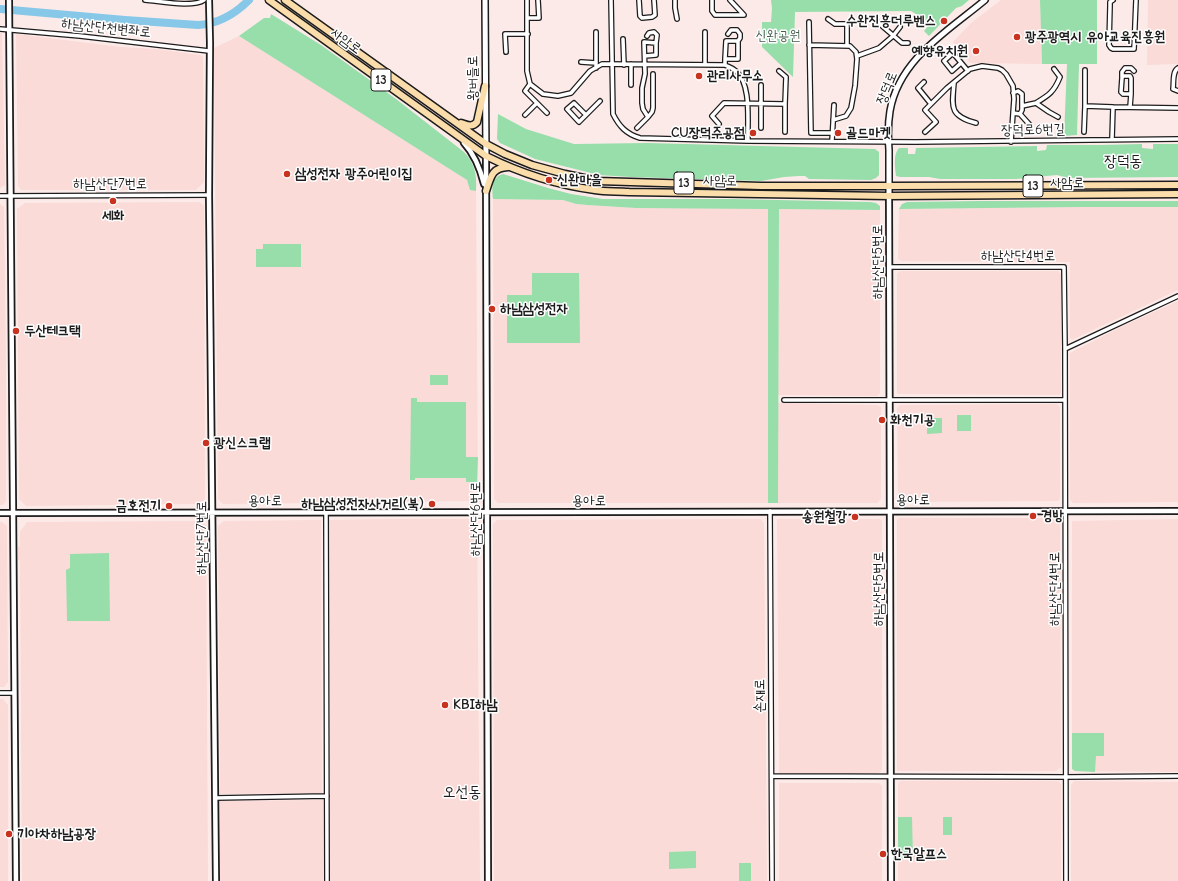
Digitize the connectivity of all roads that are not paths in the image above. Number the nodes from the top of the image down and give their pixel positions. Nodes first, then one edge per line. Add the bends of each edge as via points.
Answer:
1 (9, 0) edge
2 (145, 0) edge
3 (204, 0) edge
4 (269, 0) edge
5 (286, 0) edge
6 (485, 0) edge
7 (527, 0) edge
8 (538, 0) edge
9 (611, 0) edge
10 (639, 0) edge
11 (654, 0) edge
12 (675, 0) edge
13 (712, 0) edge
14 (730, 0) edge
15 (985, 0) edge
16 (1113, 0) edge
17 (1135, 0) edge
18 (209, 2) edge
19 (528, 18) junction
20 (677, 18) dead end
21 (828, 19) dead end
22 (874, 19) dead end
23 (809, 22) dead end
24 (900, 27) dead end
25 (9, 28) junction
26 (0, 29) edge
27 (596, 32) dead end
28 (705, 32) dead end
29 (528, 34) junction
30 (728, 34) dead end
31 (647, 36) dead end
32 (893, 36) junction
33 (623, 39) dead end
34 (738, 41) junction
35 (656, 42) junction
36 (908, 43) dead end
37 (810, 45) junction
38 (847, 46) junction
39 (209, 51) junction
40 (506, 52) dead end
41 (645, 56) junction
42 (857, 56) junction
43 (725, 59) junction
44 (581, 62) dead end
45 (596, 63) junction
46 (961, 63) junction
47 (631, 64) junction
48 (645, 64) junction
49 (612, 65) junction
50 (624, 65) junction
51 (705, 65) junction
52 (725, 65) junction
53 (596, 68) junction
54 (1178, 68) edge
55 (1054, 69) dead end
56 (1085, 70) dead end
57 (779, 71) dead end
58 (968, 71) junction
59 (1134, 71) dead end
60 (653, 74) dead end
61 (1122, 77) junction
62 (1176, 78) edge
63 (924, 82) dead end
64 (954, 83) junction
65 (530, 84) junction
66 (631, 85) dead end
67 (761, 85) dead end
68 (485, 86) junction
69 (1178, 91) edge
70 (571, 93) junction
71 (1014, 93) junction
72 (1131, 94) junction
73 (600, 101) dead end
74 (537, 103) junction
75 (574, 103) junction
76 (761, 103) junction
77 (1036, 103) junction
78 (747, 104) junction
79 (785, 104) junction
80 (931, 104) junction
81 (834, 105) dead end
82 (1022, 106) junction
83 (1085, 106) junction
84 (1113, 106) junction
85 (1130, 107) junction
86 (1178, 108) edge
87 (547, 113) dead end
88 (1013, 113) junction
89 (1020, 114) junction
90 (525, 115) dead end
91 (586, 115) junction
92 (648, 117) junction
93 (1058, 117) dead end
94 (833, 120) junction
95 (455, 122) junction
96 (976, 123) dead end
97 (719, 124) dead end
98 (1029, 124) dead end
99 (637, 128) dead end
100 (761, 128) dead end
101 (785, 132) dead end
102 (925, 132) dead end
103 (1084, 132) dead end
104 (833, 133) junction
105 (459, 137) junction
106 (1112, 139) junction
107 (1178, 139) edge
108 (748, 141) junction
109 (832, 141) junction
110 (888, 142) junction
111 (1011, 142) junction
112 (486, 144) junction
113 (486, 156) junction
114 (510, 167) junction
115 (1178, 185) edge
116 (889, 186) junction
117 (486, 191) junction
118 (1178, 194) edge
119 (209, 195) junction
120 (0, 196) edge
121 (11, 196) junction
122 (889, 196) junction
123 (889, 267) junction
124 (1178, 296) edge
125 (1066, 349) junction
126 (784, 400) dead end
127 (891, 400) junction
128 (1065, 400) junction
129 (1178, 510) edge
130 (770, 511) junction
131 (890, 511) junction
132 (1066, 511) junction
133 (14, 512) junction
134 (212, 512) junction
135 (326, 512) junction
136 (487, 512) junction
137 (0, 513) edge
138 (0, 693) edge
139 (14, 693) junction
140 (772, 776) junction
141 (1178, 776) edge
142 (891, 777) junction
143 (1066, 777) junction
144 (327, 796) junction
145 (215, 798) junction
146 (16, 881) edge
147 (216, 881) edge
148 (327, 881) edge
149 (488, 881) edge
150 (772, 881) edge
151 (891, 881) edge
152 (1066, 881) edge

1 - 25 street
2 - 3 street via 188,4
4 - 105 main road, 사암로 / 13
5 - 95 main road, 사암로 / 13
6 - 68 main road, 왕버들로
7 - 19 street
8 - 19 street via 539,18
9 - 49 street, 장덕로6번길
10 - 11 street via 640,16 644,18 654,15
12 - 20 street
13 - 14 street via 712,11 715,15 744,15
15 - 110 main road, 장덕로 via 918,56 904,75 890,111
16 - 17 street via 1110,2 1110,46 1113,49 1134,49
18 - 39 street, 하남산단7번로
19 - 29 street
21 - 38 street via 835,24 847,25
22 - 32 street
23 - 37 street
24 - 32 street
25 - 26 street, 하남산단천변좌로
25 - 39 street, 하남산단천변좌로
25 - 121 street
27 - 45 street
28 - 51 street
29 - 40 street via 505,34
29 - 65 street via 527,71
30 - 34 street via 731,30 736,30 740,34
31 - 35 street via 654,32 657,35
32 - 36 street via 902,43
32 - 42 street via 879,48
33 - 50 street
34 - 43 street via 726,41
34 - 43 street via 738,59
35 - 41 street via 656,55
35 - 41 street via 644,42
37 - 38 street
37 - 104 street via 811,134
38 - 42 street via 856,52
39 - 119 street, 하남산단7번로
41 - 48 street
42 - 94 street via 851,108 846,116
43 - 52 street
44 - 45 street
45 - 53 street
46 - 46 street via 953,53 944,61 952,71
46 - 58 street
47 - 48 street
47 - 50 street
47 - 66 street
48 - 51 street
48 - 92 street via 642,107
49 - 50 street
49 - 53 street via 602,64
49 - 108 street, 장덕로6번길 via 613,114 620,126 629,134 640,138
51 - 52 street
52 - 78 street via 736,71 744,81
53 - 70 street via 590,71
54 - 62 street
55 - 77 street via 1060,77 1057,84 1051,94
56 - 83 street
57 - 79 street via 786,77
58 - 64 street
58 - 71 street via 982,66 1002,70 1011,81
59 - 61 street via 1125,68
60 - 92 street via 653,108
61 - 72 street via 1122,93
61 - 72 street via 1130,76
62 - 69 street via 1174,89
63 - 80 street via 918,88
64 - 80 street
64 - 96 street via 954,108 959,117
65 - 70 street via 543,94 558,96
65 - 74 street via 525,91
67 - 76 street
68 - 95 main road via 476,124 469,126
68 - 112 main road, 왕버들로
70 - 75 street
71 - 82 street via 1022,94
71 - 88 street
72 - 85 street
73 - 91 street
74 - 87 street
74 - 90 street
75 - 91 street
75 - 91 street via 567,109 579,122
76 - 78 street
76 - 79 street
76 - 100 street
77 - 82 street
77 - 93 street
78 - 97 street via 724,103 712,116
78 - 108 street
79 - 101 street
80 - 102 street via 925,110 936,122
81 - 94 street
82 - 89 street
83 - 84 street
83 - 103 street
84 - 85 street
84 - 106 street
85 - 86 street
88 - 89 street
88 - 111 street
89 - 98 street
92 - 99 street
94 - 104 street
95 - 112 main road, 사암로 / 13
104 - 109 street
105 - 113 main road, 사암로 / 13
105 - 117 street via 475,157
106 - 107 street, 장덕로6번길
106 - 111 street, 장덕로6번길
108 - 109 street, 장덕로6번길
109 - 110 street, 장덕로6번길
110 - 111 street, 장덕로6번길
110 - 116 main road, 장덕로
112 - 113 main road, 왕버들로
112 - 116 main road, 사암로 / 13 via 532,165 598,181 761,186
113 - 114 main road, 사암로 / 13
113 - 117 street, 하남산단6번로
114 - 117 main road via 494,172
114 - 122 main road, 사암로 / 13 via 530,175 595,191
115 - 116 main road, 사암로 / 13
116 - 122 main road, 장덕로
117 - 136 street, 하남산단6번로
118 - 122 main road, 사암로 / 13
119 - 121 street, 하남산단7번로
119 - 134 street, 하남산단7번로
120 - 121 street, 하남산단7번로
121 - 133 street
122 - 123 street, 하남산단5번로
123 - 125 street, 하남산단4번로 via 1064,267
123 - 127 street, 하남산단5번로
124 - 125 street
125 - 128 street, 하남산단4번로
126 - 127 street
127 - 128 street
127 - 131 street, 하남산단5번로
128 - 132 street, 하남산단4번로
129 - 132 street, 용아로
130 - 131 street, 용아로
130 - 136 street, 용아로
130 - 140 street, 손재로
131 - 132 street, 용아로
131 - 142 street, 하남산단5번로
132 - 143 street, 하남산단4번로
133 - 134 street, 용아로
133 - 137 street, 용아로
133 - 139 street
134 - 135 street, 용아로
134 - 145 street, 하남산단7번로
135 - 136 street, 용아로
135 - 144 street
136 - 149 street, 하남산단6번로
138 - 139 street
139 - 146 street
140 - 142 street
140 - 150 street, 손재로
141 - 143 street
142 - 143 street
142 - 151 street, 하남산단5번로
143 - 152 street, 하남산단4번로
144 - 145 street
144 - 148 street
145 - 147 street, 하남산단7번로

